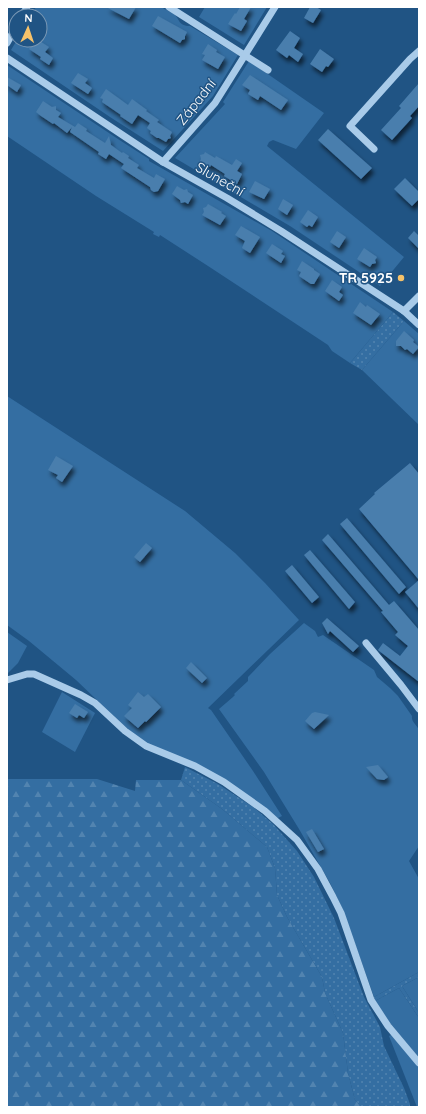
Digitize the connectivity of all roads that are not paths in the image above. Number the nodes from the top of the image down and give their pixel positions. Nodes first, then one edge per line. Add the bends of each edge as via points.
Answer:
1 (168, 7) edge
2 (275, 7) edge
3 (419, 51) edge
4 (245, 55) junction
5 (7, 58) edge
6 (268, 70) dead end
7 (374, 149) dead end
8 (163, 162) junction
9 (419, 296) edge
10 (404, 311) junction
11 (419, 325) edge
12 (366, 643) dead end
13 (7, 680) edge
14 (419, 709) edge
15 (419, 1063) edge

1 - 4 street
2 - 4 street, Západní
3 - 7 street via 350,126
4 - 6 street
4 - 8 street, Západní via 215,103
5 - 8 street, Sluneční
8 - 10 street, Sluneční via 281,230
9 - 10 street
10 - 11 street, Sluneční
12 - 14 street
13 - 15 street via 34,674 95,703 125,731 146,746 195,766 224,782 265,811 298,840 334,897 371,1000 388,1026

